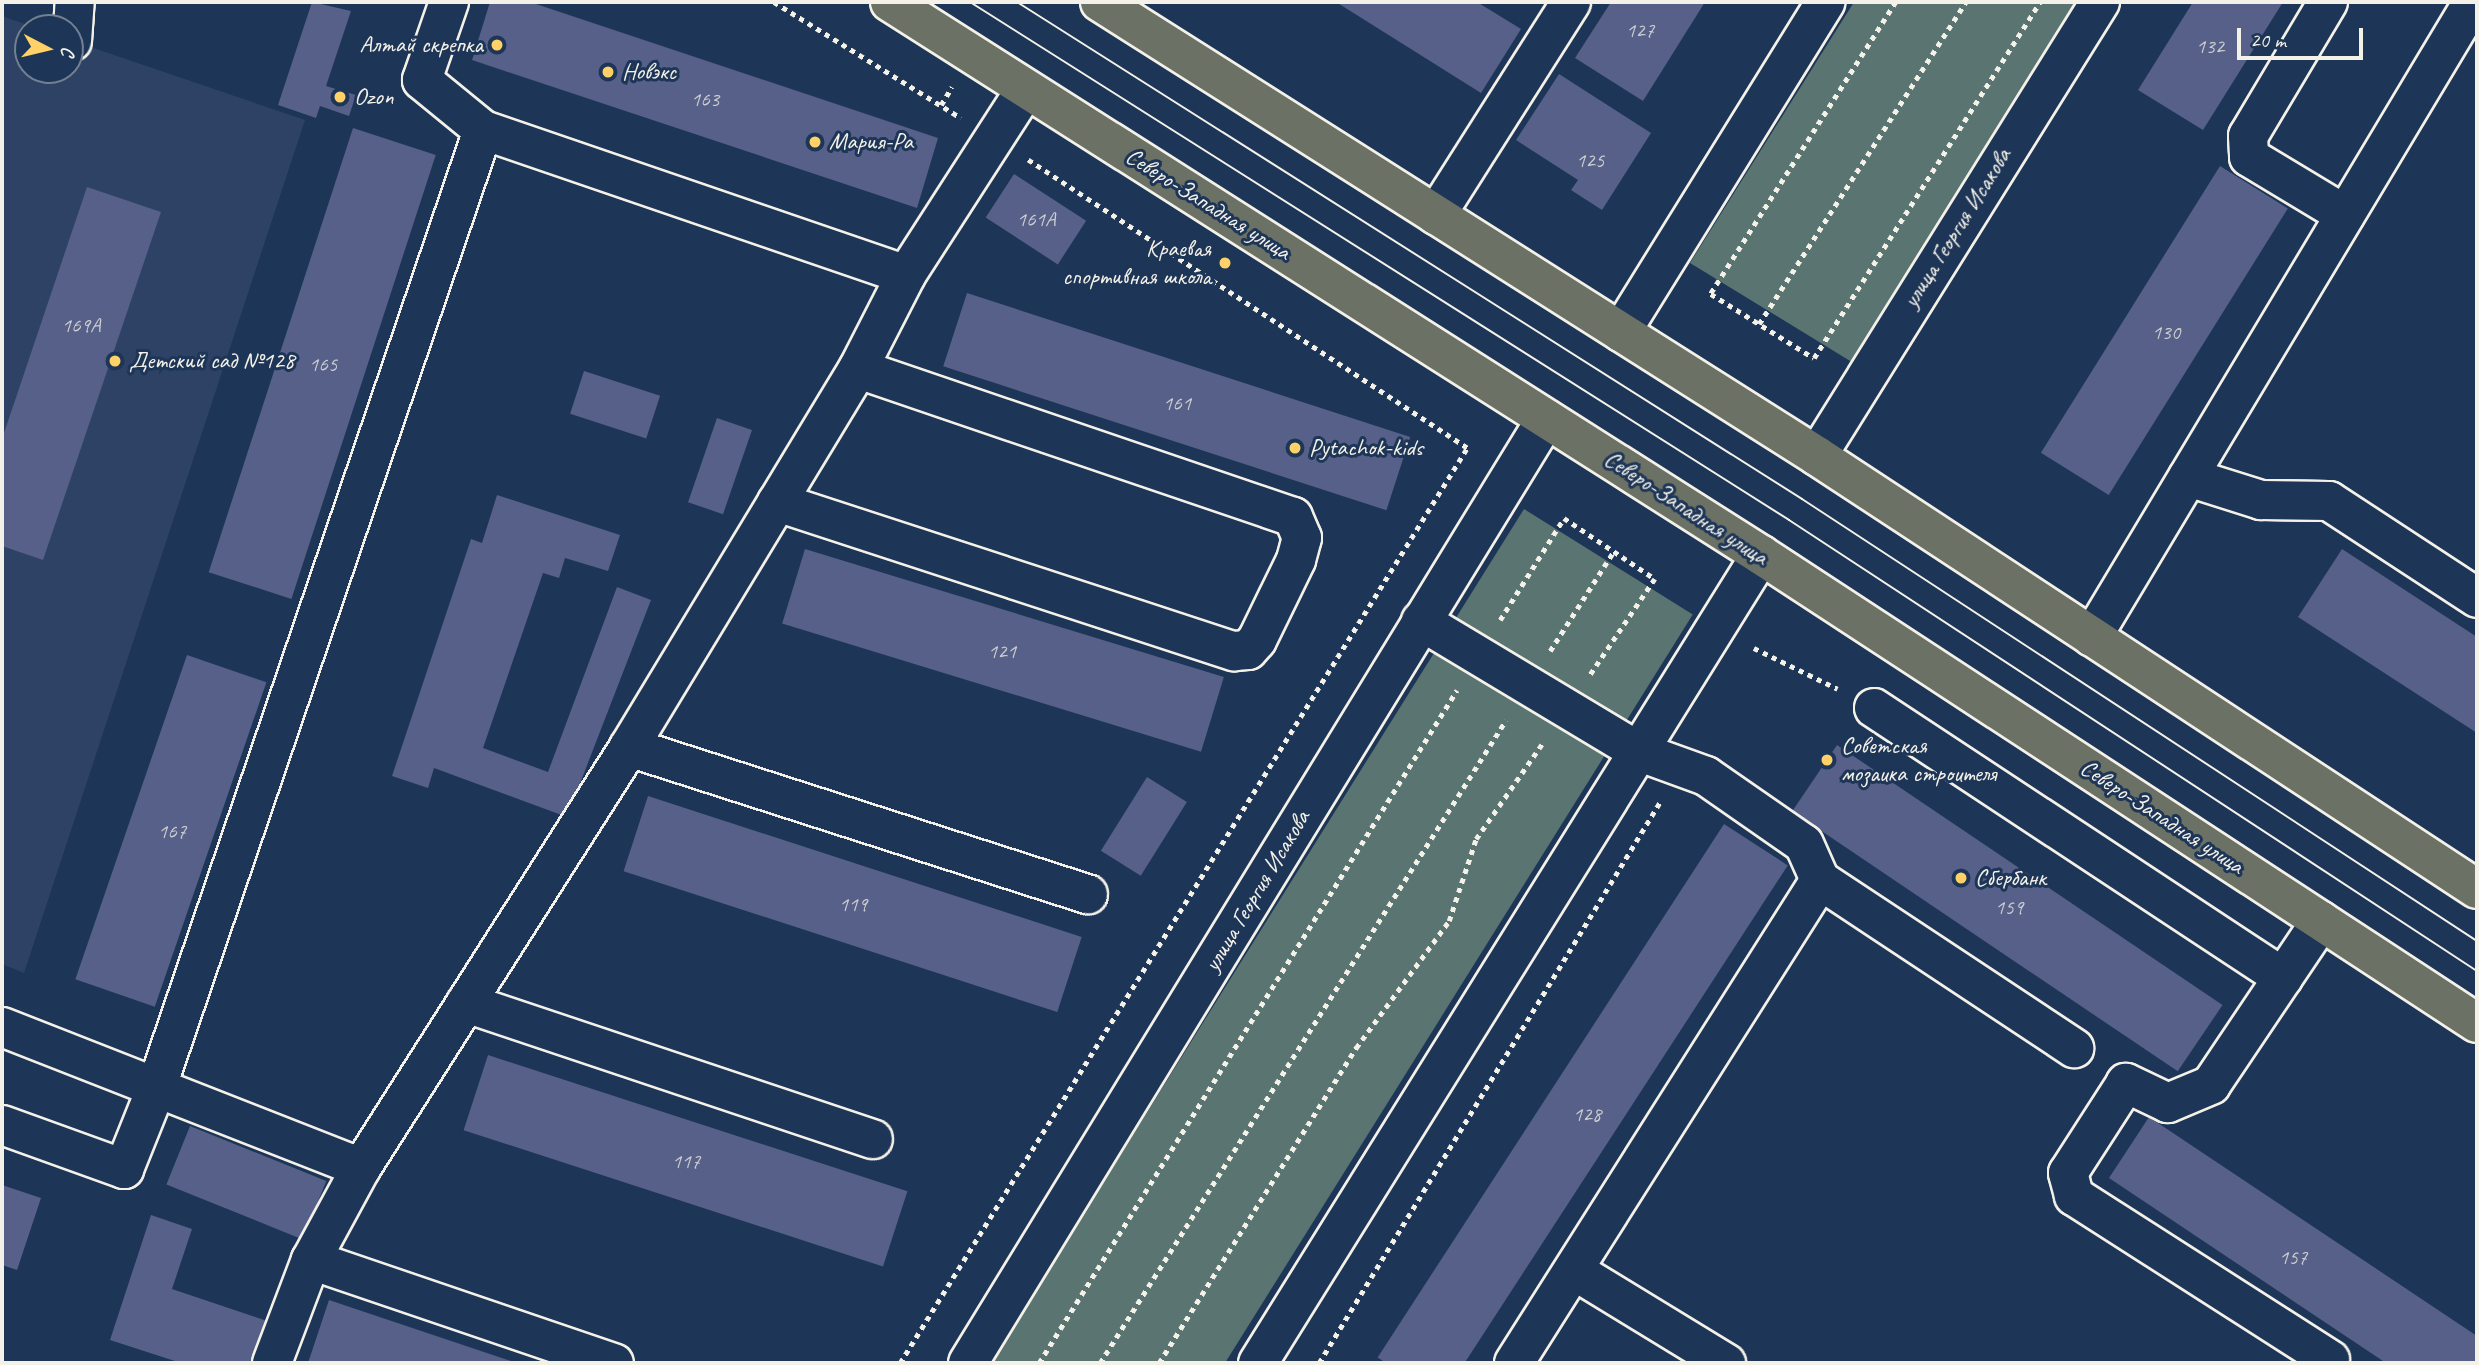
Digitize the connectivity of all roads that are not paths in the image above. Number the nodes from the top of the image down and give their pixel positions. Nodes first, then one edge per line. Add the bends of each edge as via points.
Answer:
1 (449, 2) edge
2 (890, 2) edge
3 (1100, 2) edge
4 (1826, 2) edge
5 (2100, 2) edge
6 (2328, 2) edge
7 (2475, 2) edge
8 (1565, 4) edge
9 (1026, 89) junction
10 (483, 130) junction
11 (1436, 215) junction
12 (2345, 215) junction
13 (906, 275) junction
14 (1620, 332) junction
15 (858, 369) junction
16 (1546, 419) junction
17 (1817, 456) junction
18 (2188, 477) junction
19 (777, 502) junction
20 (1761, 555) junction
21 (2477, 598) edge
22 (1421, 621) junction
23 (2092, 637) junction
24 (1874, 708) road end
25 (629, 747) junction
26 (1637, 751) junction
27 (1820, 880) junction
28 (2477, 889) edge
29 (1088, 894) dead end
30 (2321, 921) junction
31 (2283, 978) junction
32 (466, 1003) junction
33 (2477, 1023) edge
34 (2, 1027) edge
35 (2074, 1048) dead end
36 (156, 1088) junction
37 (2, 1125) edge
38 (873, 1139) dead end
39 (361, 1168) junction
40 (311, 1260) junction
41 (1575, 1271) junction
42 (2331, 1362) edge
43 (272, 1363) edge
44 (614, 1363) edge
45 (968, 1363) edge
46 (1258, 1363) edge
47 (1514, 1363) edge
48 (1726, 1363) edge

1 - 10 street via 422,80
2 - 9 main road, Северо-Западная улица
3 - 11 main road
4 - 14 street
5 - 17 street, улица Георгия Исакова
6 - 12 street via 2248,135 2249,157
7 - 12 street
8 - 11 street
9 - 13 street
9 - 16 main road, Северо-Западная улица
10 - 13 street
10 - 36 street
11 - 14 main road
12 - 18 street
13 - 15 street
14 - 17 main road
15 - 19 street
15 - 19 street via 1293,517 1302,538 1296,560 1257,640 1248,650 1234,651
16 - 20 main road, Северо-Западная улица
16 - 22 street, улица Георгия Исакова
17 - 23 main road
18 - 21 street via 2261,500 2329,501
18 - 23 street
19 - 25 street
20 - 26 street
20 - 30 main road, Северо-Западная улица
22 - 26 street
22 - 45 street, улица Георгия Исакова
23 - 28 main road
24 - 31 street
25 - 29 street
25 - 32 street
26 - 27 street via 1706,776 1804,844
26 - 46 street
27 - 35 street
27 - 41 street
30 - 31 street
30 - 33 main road, Северо-Западная улица
31 - 42 street via 2211,1086 2168,1103 2126,1083 2068,1173 2074,1196
32 - 38 street
32 - 39 street
34 - 36 street
36 - 37 street via 124,1169
36 - 39 street
39 - 40 street
40 - 43 street
40 - 44 street
41 - 47 street
41 - 48 street

